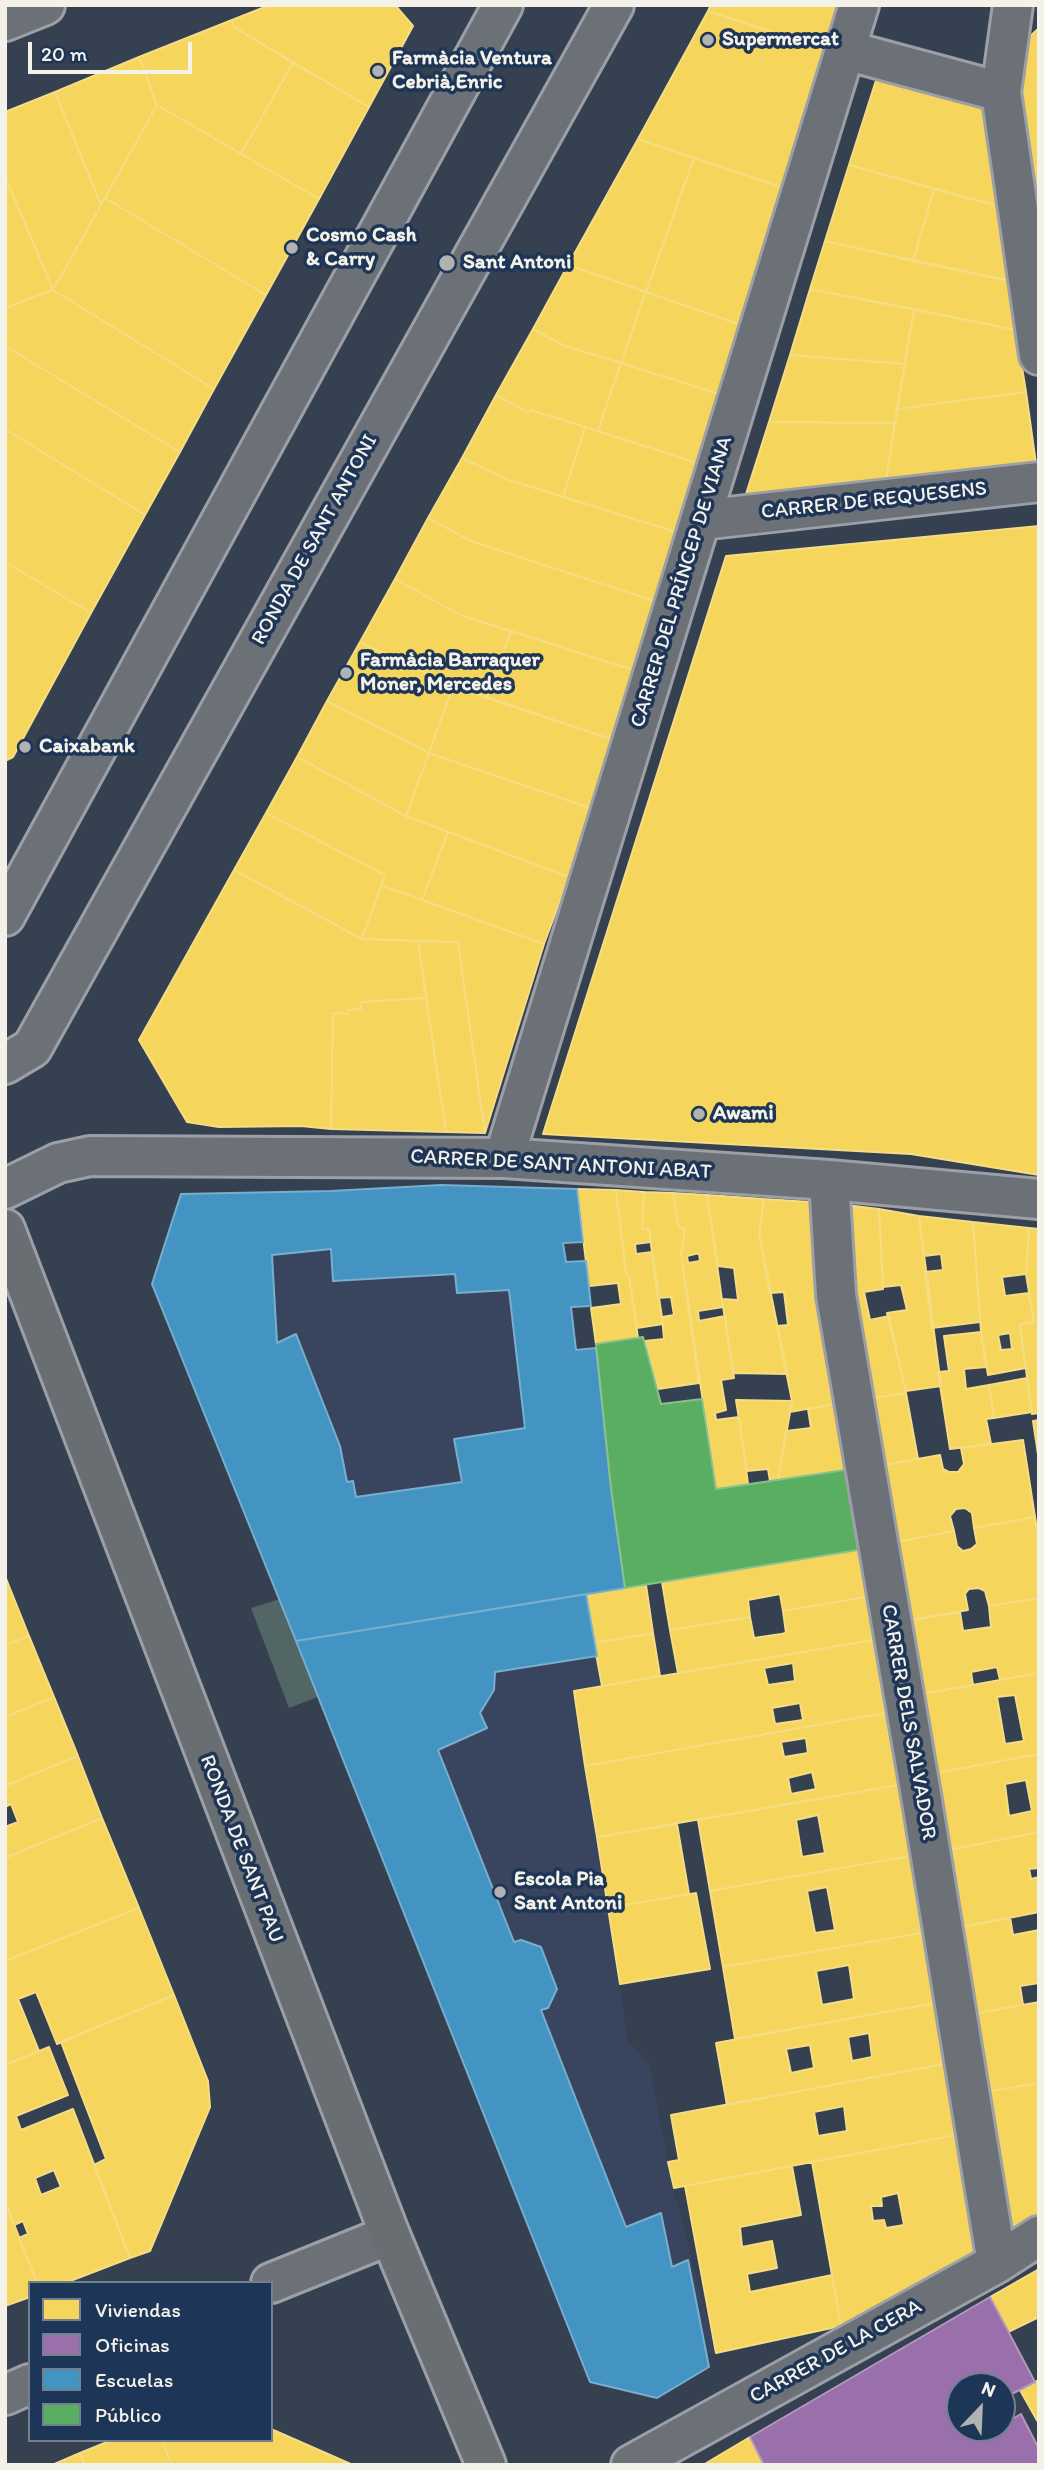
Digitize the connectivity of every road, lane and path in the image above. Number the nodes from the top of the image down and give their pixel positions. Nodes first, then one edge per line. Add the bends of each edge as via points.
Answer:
1 (45, 5) edge
2 (503, 5) edge
3 (614, 5) edge
4 (859, 5) edge
5 (1013, 5) edge
6 (5, 21) edge
7 (845, 50) junction
8 (1001, 92) junction
9 (1039, 355) edge
10 (1039, 482) edge
11 (710, 519) dead end
12 (5, 916) edge
13 (5, 1064) edge
14 (504, 1158) junction
15 (829, 1180) junction
16 (5, 1189) edge
17 (1039, 1199) edge
18 (5, 1229) edge
19 (390, 2235) junction
20 (1039, 2236) edge
21 (997, 2263) junction
22 (273, 2282) edge
23 (28, 2385) edge
24 (5, 2395) edge
25 (486, 2465) edge
26 (631, 2465) edge

1 - 6 street
2 - 12 street
3 - 13 street, RONDA DE SANT ANTONI via 32,1048
4 - 7 street, CARRER DEL PRÍNCEP DE VIANA
5 - 8 street
7 - 8 street
7 - 14 street, CARRER DEL PRÍNCEP DE VIANA
8 - 9 street
10 - 11 street, CARRER DE REQUESENS
14 - 15 street, CARRER DE SANT ANTONI ABAT
14 - 16 street, CARRER DE SANT ANTONI ABAT via 90,1156 58,1163
15 - 17 street, CARRER DE SANT ANTONI ABAT
15 - 21 street, CARRER DELS SALVADOR via 836,1295
18 - 19 main road, RONDA DE SANT PAU
19 - 22 street
19 - 25 main road, RONDA DE SANT PAU
20 - 21 street, CARRER DE LA CERA
21 - 26 street, CARRER DE LA CERA
23 - 24 street

